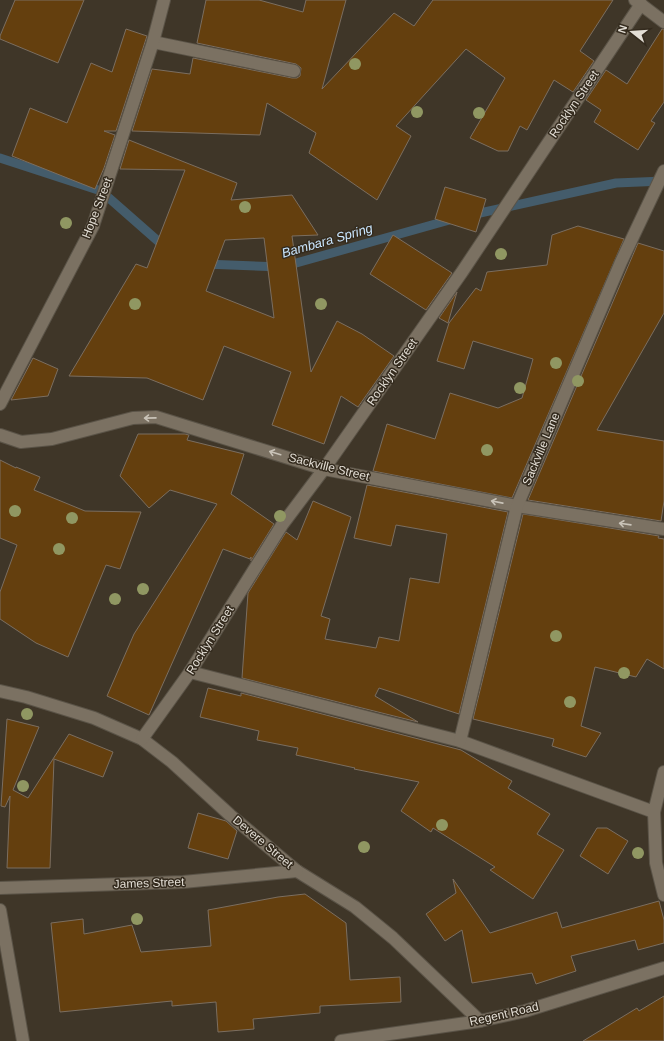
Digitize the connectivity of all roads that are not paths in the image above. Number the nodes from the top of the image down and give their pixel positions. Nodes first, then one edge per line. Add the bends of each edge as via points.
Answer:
1 (164, 0) edge
2 (638, 2) edge
3 (664, 22) edge
4 (153, 42) junction
5 (294, 71) dead end
6 (664, 171) edge
7 (0, 404) edge
8 (0, 435) edge
9 (324, 469) junction
10 (517, 506) junction
11 (664, 530) edge
12 (190, 672) junction
13 (0, 691) edge
14 (142, 739) junction
15 (460, 741) junction
16 (664, 772) edge
17 (654, 812) junction
18 (297, 871) junction
19 (0, 888) edge
20 (664, 895) edge
21 (0, 910) edge
22 (664, 968) edge
23 (480, 1021) junction
24 (22, 1041) edge
25 (341, 1041) edge

1 - 4 street, Hope Street
2 - 3 street
2 - 9 street, Rocklyn Street via 462,272
4 - 5 street
4 - 7 street, Hope Street via 93,226
6 - 10 street, Sackville Lane via 621,262
9 -> 8 street, Sackville Street via 156,417 133,418 52,439 21,442
10 -> 9 street, Sackville Street
9 - 12 street, Rocklyn Street via 282,525
11 -> 10 street, Sackville Street
10 - 15 street, Sackville Lane
12 - 14 street, Rocklyn Street
12 - 15 street
13 - 14 street, Devere Street via 94,718
14 - 18 street, Devere Street
15 - 17 street
16 - 17 street
17 - 20 street via 656,862
18 - 19 street, James Street via 183,882
18 - 23 street, Devere Street via 355,907 394,938
21 - 24 street
22 - 23 street, Regent Road via 525,1011
23 - 25 street, Regent Road

